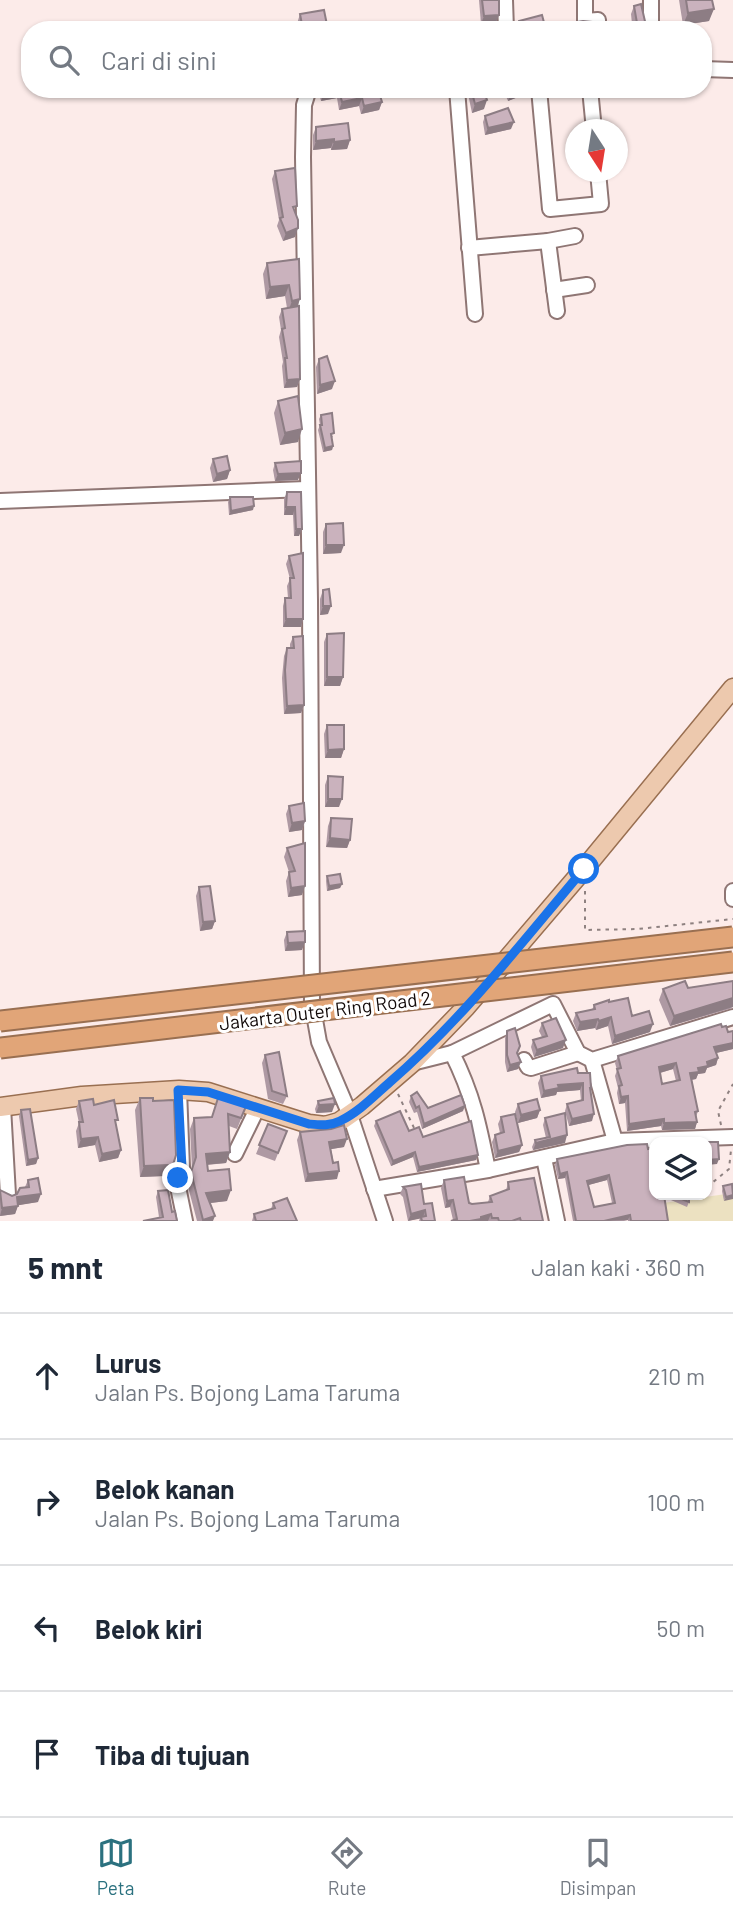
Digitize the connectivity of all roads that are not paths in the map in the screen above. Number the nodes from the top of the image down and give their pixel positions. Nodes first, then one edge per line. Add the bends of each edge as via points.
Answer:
1 (505, 0) edge
2 (585, 0) edge
3 (652, 0) edge
4 (506, 21) edge
5 (585, 21) edge
6 (651, 21) edge
7 (712, 69) edge
8 (733, 70) edge
9 (306, 98) edge
10 (458, 98) edge
11 (540, 98) edge
12 (591, 98) edge
13 (593, 119) edge
14 (599, 182) edge
15 (575, 236) dead end
16 (548, 241) junction
17 (469, 248) junction
18 (587, 285) dead end
19 (554, 290) junction
20 (557, 311) dead end
21 (475, 314) dead end
22 (306, 489) junction
23 (0, 501) edge
24 (733, 688) edge
25 (733, 891) edge
26 (733, 899) edge
27 (733, 937) edge
28 (733, 962) edge
29 (733, 1017) edge
30 (0, 1021) edge
31 (0, 1048) edge
32 (452, 1053) junction
33 (578, 1053) junction
34 (524, 1059) dead end
35 (592, 1060) junction
36 (412, 1063) junction
37 (178, 1090) junction
38 (1, 1107) edge
39 (258, 1107) junction
40 (350, 1115) junction
41 (729, 1137) edge
42 (615, 1141) junction
43 (235, 1154) dead end
44 (544, 1158) junction
45 (488, 1170) junction
46 (374, 1189) junction
47 (8, 1195) edge
48 (184, 1221) edge
49 (384, 1221) edge
50 (557, 1221) edge

1 - 4 street
2 - 5 street
3 - 6 street
7 - 8 street
9 - 22 street
10 - 17 street
11 - 14 street via 550,209 601,204
12 - 13 street
15 - 16 street
16 - 17 street
16 - 19 street
17 - 21 street
18 - 19 street
19 - 20 street
22 - 23 street
22 - 40 street via 312,1003 318,1042
24 - 36 main road via 466,1007
25 - 26 street
27 - 30 highway, Jakarta Outer Ring Road 2, bridge
28 - 31 highway, Jakarta Outer Ring Road 2, bridge
29 - 35 street
32 - 33 street via 553,1004
32 - 36 street
32 - 45 street via 478,1115
33 - 34 street via 531,1068
33 - 35 street
35 - 42 street
36 - 40 main road
37 - 38 main road
37 - 39 main road via 208,1092
37 - 48 street via 182,1168 177,1182
38 - 47 street
39 - 40 main road via 325,1126
39 - 43 street
40 - 46 street
41 - 42 street
42 - 44 street
44 - 45 street
44 - 50 street
45 - 46 street
46 - 49 street

